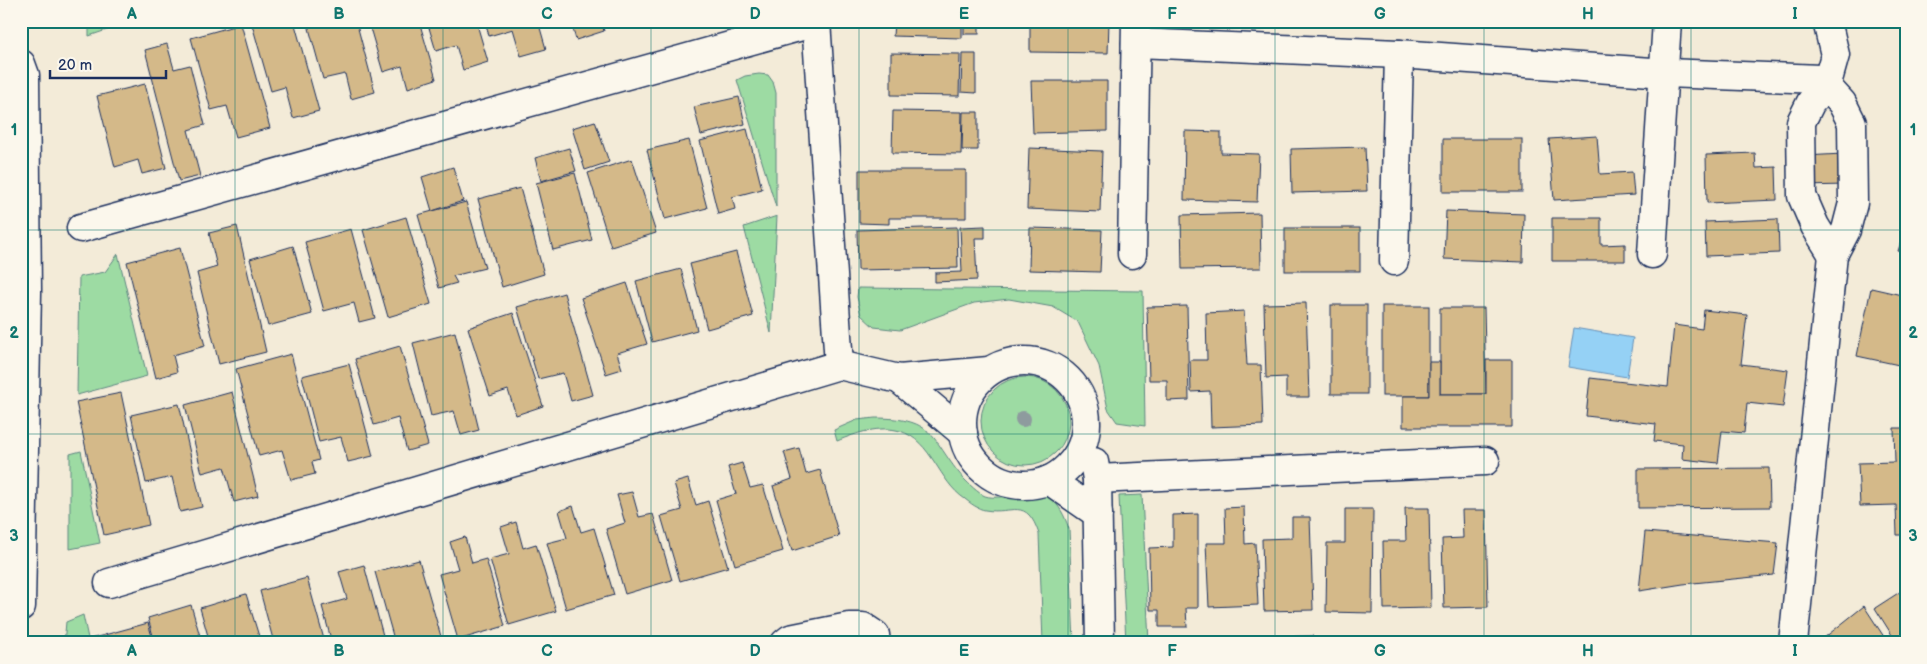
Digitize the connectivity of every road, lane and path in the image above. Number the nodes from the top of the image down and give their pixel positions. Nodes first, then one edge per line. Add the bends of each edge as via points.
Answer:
1 (1667, 21) edge
2 (1827, 21) edge
3 (816, 22) edge
4 (1136, 32) edge
5 (1398, 54) junction
6 (21, 64) edge
7 (1666, 72) junction
8 (1826, 86) junction
9 (81, 228) dead end
10 (1132, 254) dead end
11 (1652, 254) dead end
12 (1834, 255) junction
13 (1394, 260) dead end
14 (24, 292) edge
15 (839, 365) junction
16 (989, 371) junction
17 (899, 379) junction
18 (1086, 425) junction
19 (963, 433) junction
20 (1486, 461) dead end
21 (1097, 479) junction
22 (1049, 480) junction
23 (1098, 514) junction
24 (22, 551) edge
25 (109, 583) dead end
26 (21, 606) edge
27 (784, 643) edge
28 (876, 643) edge
29 (1100, 643) edge
30 (1793, 643) edge

1 - 7 street
2 - 8 street via 1835,55
3 - 9 street
3 - 15 street
4 - 5 street
4 - 10 street
5 - 7 street
5 - 13 street
6 - 14 street via 26,75
7 - 8 street via 1809,78 1820,79
7 - 11 street
8 - 12 street via 1842,103 1852,123 1854,203
8 - 12 street via 1811,102 1801,122 1802,196 1815,226
12 - 30 street
14 - 24 street
15 - 17 street
15 - 25 street
16 - 17 street
16 - 18 street via 1006,363 1026,360 1045,364 1063,373 1076,388 1084,406
16 - 19 street via 967,398
17 - 19 street
18 - 21 street
18 - 22 street via 1076,458
19 - 22 street via 969,451 995,478 1012,484 1031,485
20 - 21 street
21 - 23 street
22 - 23 street
23 - 29 street
24 - 26 street
27 - 28 street via 849,627 863,627 875,635

